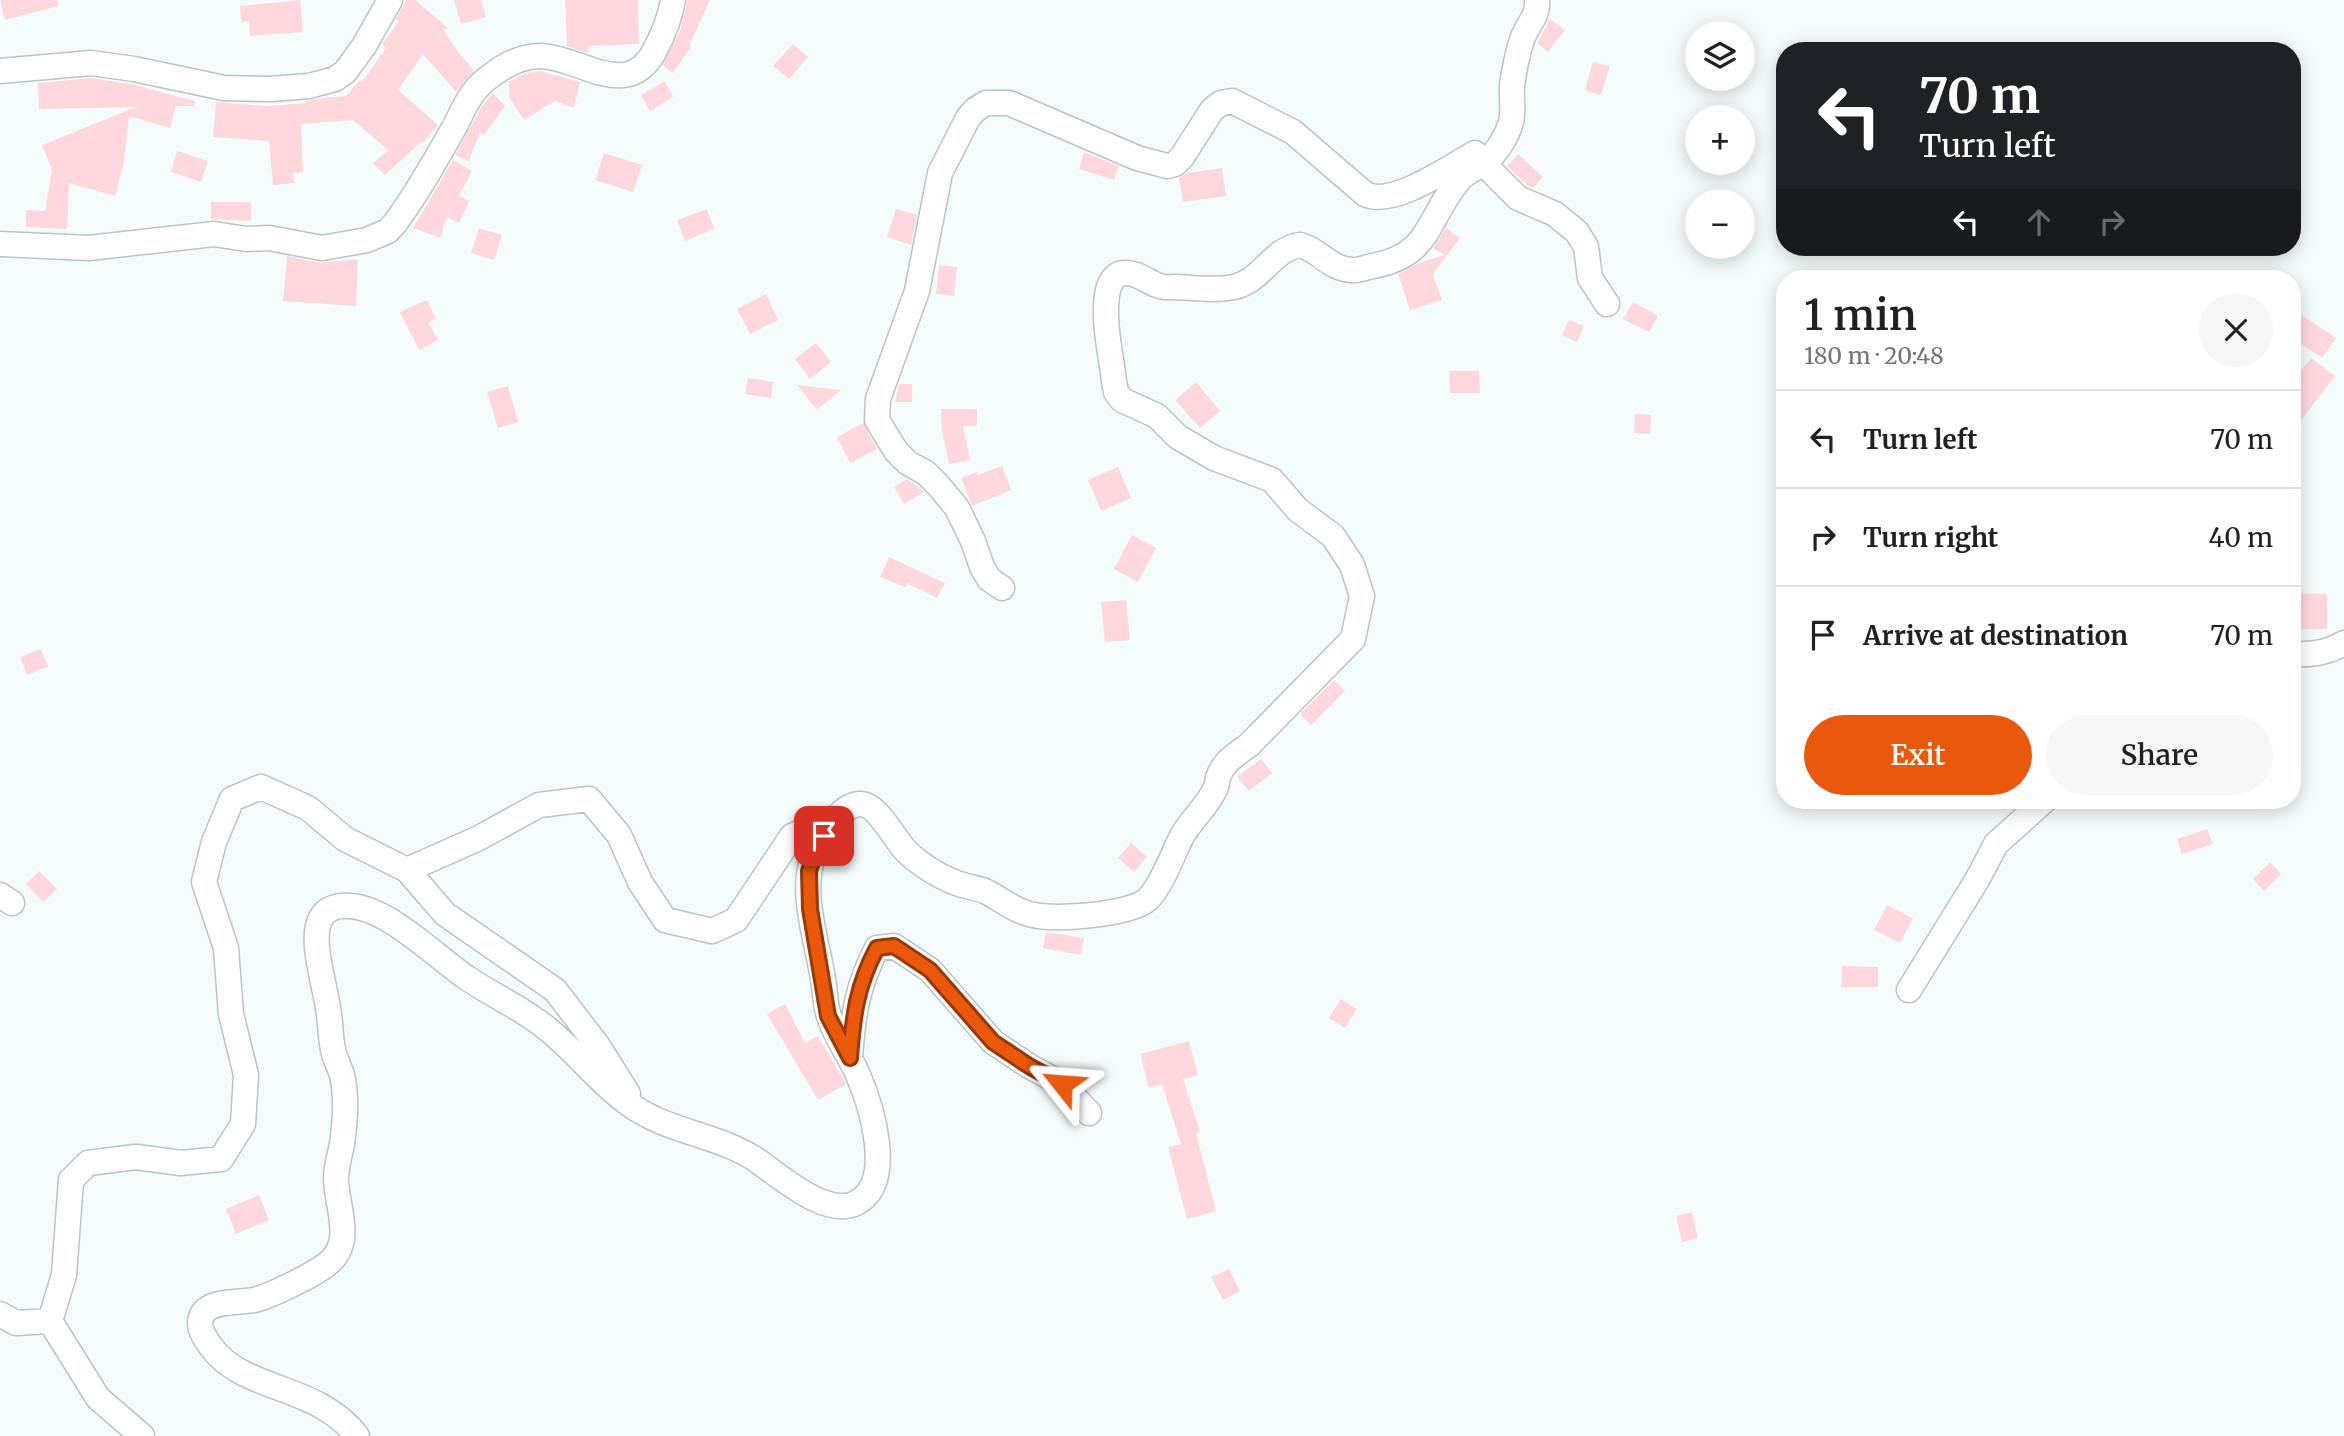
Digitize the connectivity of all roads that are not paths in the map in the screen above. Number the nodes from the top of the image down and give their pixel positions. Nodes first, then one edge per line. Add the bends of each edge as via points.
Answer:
1 (390, 0) edge
2 (673, 0) edge
3 (1537, 0) edge
4 (0, 71) edge
5 (1507, 130) junction
6 (1486, 161) junction
7 (0, 244) edge
8 (1607, 304) dead end
9 (1002, 588) dead end
10 (2344, 643) edge
11 (2301, 654) edge
12 (2035, 809) edge
13 (839, 816) junction
14 (407, 870) junction
15 (1909, 990) dead end
16 (850, 1058) junction
17 (638, 1110) junction
18 (1089, 1113) dead end
19 (0, 1314) edge
20 (50, 1321) junction
21 (142, 1436) edge
22 (357, 1436) edge

1 - 4 street via 345,72 309,86 223,88 90,63
2 - 7 street via 666,30 650,60 631,75 539,56 507,64 489,76 464,105 402,214 388,231 368,240 322,248 214,234 89,248
3 - 5 street via 1535,18 1520,44
5 - 6 street
5 - 9 street via 1415,186 1380,198 1365,194 1293,132 1232,101 1212,110 1182,157 1167,166 1070,131 1019,106 986,103 975,110 940,173 917,291 878,399 877,420 896,451 926,473 957,508 982,567
6 - 8 street via 1518,198 1555,214 1577,232 1586,247 1590,278
6 - 13 street via 1460,179 1417,246 1393,262 1353,271 1328,264 1300,245 1286,248 1260,274 1237,286 1205,290 1161,287 1125,272 1109,285 1106,311 1114,381 1122,400 1157,416 1178,437 1214,458 1278,484 1297,510 1326,529 1343,548 1362,596 1353,639 1249,745 1228,760 1148,900 1112,913 1028,913 985,891 953,882 919,861 903,849 867,804
10 - 11 street via 2325,652
12 - 15 street via 1996,844
13 - 14 street via 792,836 736,920 712,931 665,920 640,882 619,835 589,799 539,805
13 - 16 street via 817,847 809,871 810,909 828,1016
14 - 17 street via 446,914 555,990 598,1046
14 - 20 street via 345,839 308,808 261,787 232,799 204,882 226,948 231,1014 246,1075 243,1124 221,1159 181,1163 136,1157 88,1163 71,1180 64,1275
16 - 17 street via 873,1119 878,1166 873,1185 852,1206 815,1199 751,1156
16 - 18 street via 853,1016 864,973 877,948 894,946 930,970 993,1042 1062,1084
17 - 22 street via 604,1084 549,1029 474,983 381,913 350,906 324,912 318,931 320,972 334,1055 342,1074 344,1106 336,1174 343,1220 340,1247 326,1265 272,1293 209,1308 200,1325 219,1358 246,1375 321,1404 338,1414
19 - 20 street via 16,1323
20 - 21 street via 98,1398

